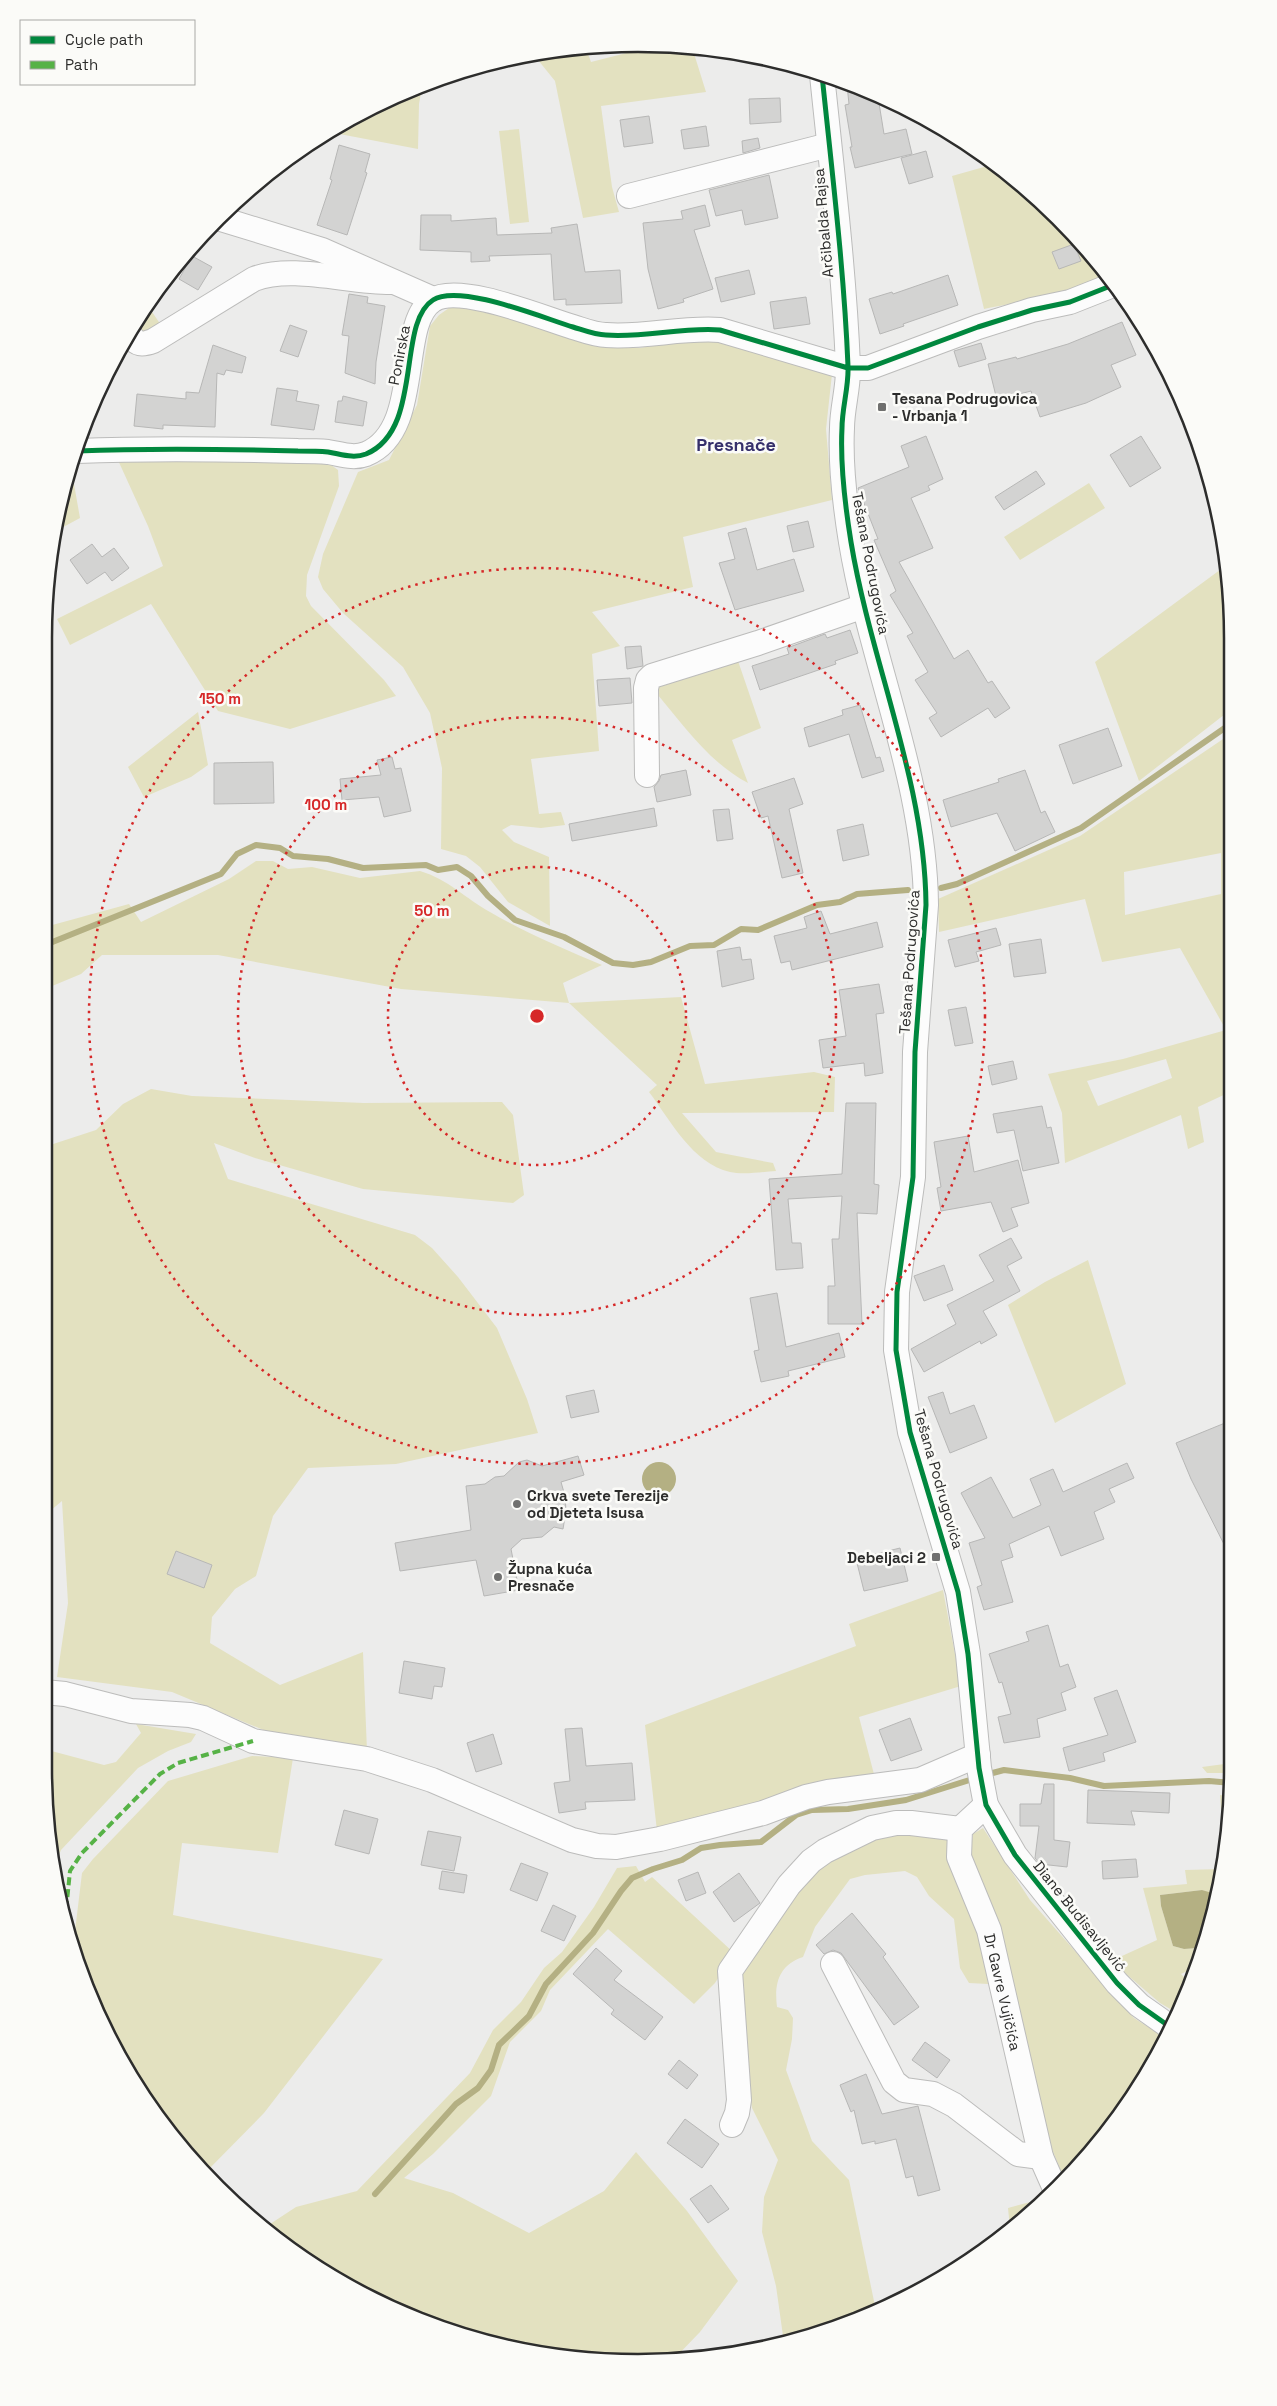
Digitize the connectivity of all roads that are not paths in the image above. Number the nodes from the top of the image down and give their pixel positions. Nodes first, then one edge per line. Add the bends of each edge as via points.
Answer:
1 (823, 83) edge
2 (829, 145) junction
3 (630, 196) dead end
4 (227, 221) edge
5 (393, 282) junction
6 (1107, 287) edge
7 (434, 299) junction
8 (134, 340) edge
9 (848, 368) junction
10 (84, 451) edge
11 (864, 606) junction
12 (647, 775) dead end
13 (52, 1693) edge
14 (981, 1779) junction
15 (960, 1829) junction
16 (834, 1964) dead end
17 (1165, 2024) edge
18 (732, 2125) dead end
19 (1041, 2157) junction
20 (1052, 2183) edge

1 - 2 street, Arčibalda Rajsa
2 - 3 street
2 - 9 street, Arčibalda Rajsa
4 - 5 street via 322,250
5 - 7 street
5 - 8 street via 266,274 153,341 143,345
6 - 9 street via 1070,302 978,327 876,366
7 - 9 street via 458,295 482,299 604,335 699,328 720,330
7 - 10 street, Ponirska via 418,319 403,400 394,426 377,448 364,455 351,457 330,452 206,448
9 - 11 street, Tešana Podrugovića via 842,426 843,484
11 - 12 street via 652,676 646,688
11 - 14 street, Tešana Podrugovića via 908,774 926,881 915,1052 913,1177 897,1292 896,1350 910,1432 958,1592
13 - 14 street via 131,1711 190,1715 253,1741 367,1759 432,1780 572,1840 597,1846 616,1847 651,1841 763,1813 828,1792 920,1780
14 - 15 street
14 - 17 street, Diane Budisavljević via 999,1830 1027,1871 1118,1983
15 - 18 street via 911,1823 872,1828 825,1851 811,1861 789,1886 730,1971 739,2100
15 - 19 street, Dr Gavre Vujičića via 959,1857 990,1930
16 - 19 street via 894,2082 904,2090 933,2094 954,2105 1018,2154
19 - 20 street, Dr Gavre Vujičića

